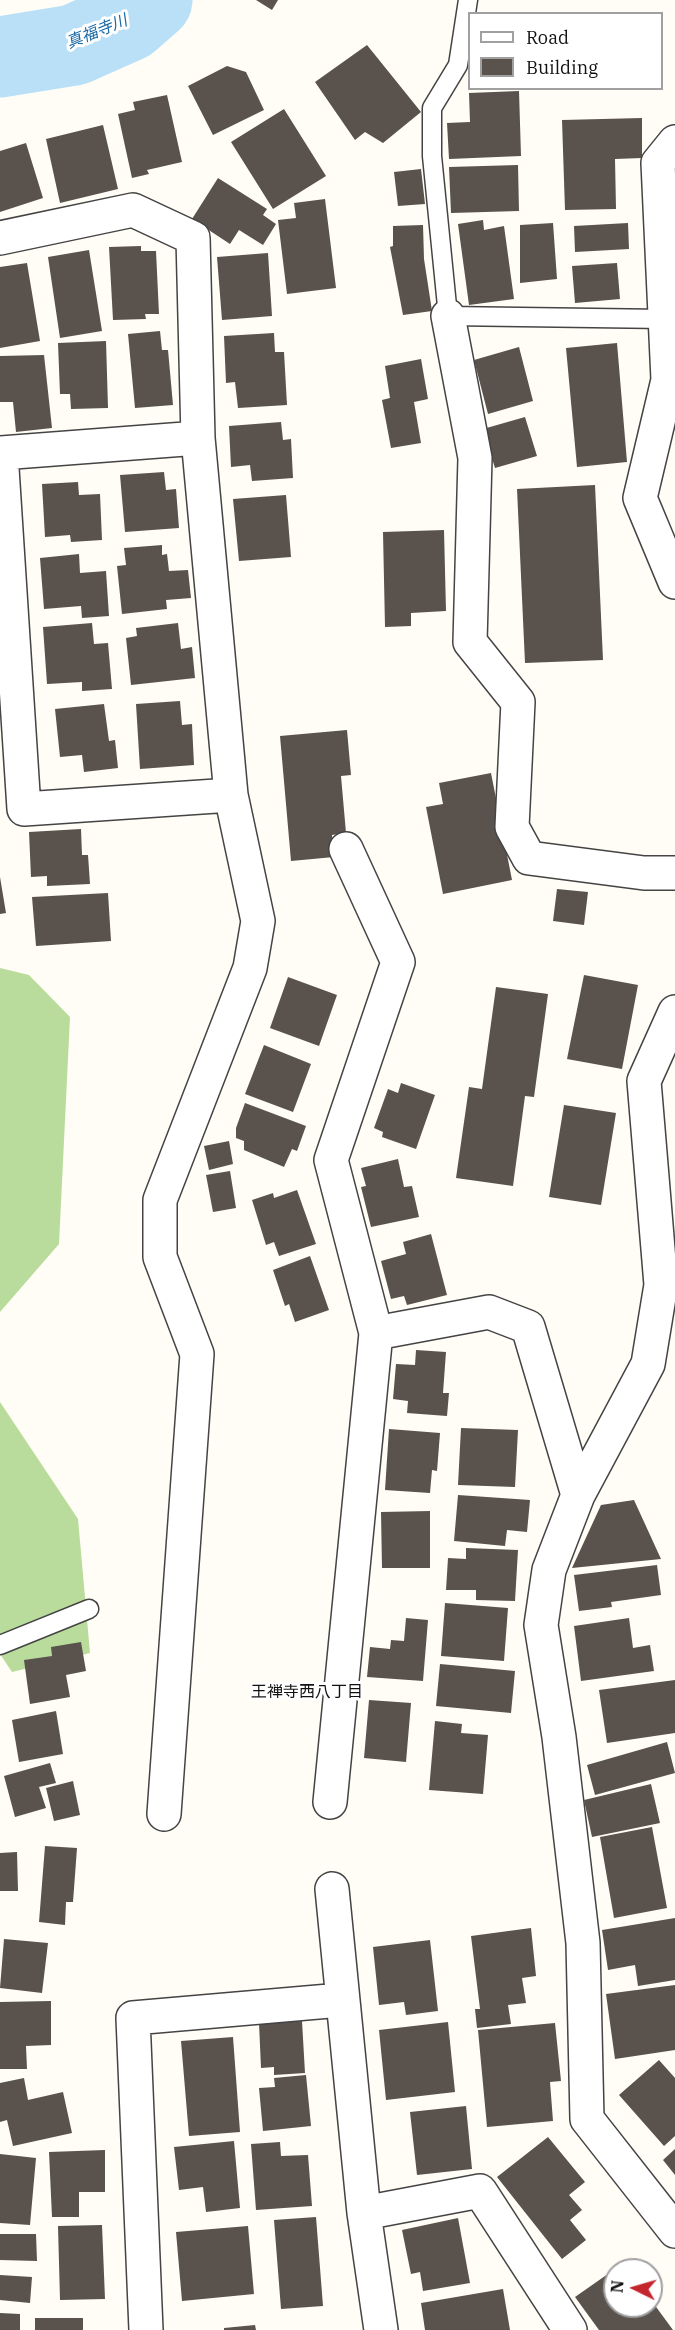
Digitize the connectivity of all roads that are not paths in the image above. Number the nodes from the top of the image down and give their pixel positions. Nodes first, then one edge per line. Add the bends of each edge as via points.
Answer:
1 (468, 0) edge
2 (675, 142) edge
3 (0, 238) edge
4 (448, 316) junction
5 (665, 319) junction
6 (198, 438) junction
7 (675, 582) edge
8 (231, 795) junction
9 (346, 849) dead end
10 (675, 873) edge
11 (675, 1012) edge
12 (376, 1333) junction
13 (578, 1495) junction
14 (88, 1609) dead end
15 (0, 1645) edge
16 (330, 1802) dead end
17 (164, 1814) dead end
18 (332, 1890) dead end
19 (341, 2001) junction
20 (364, 2213) junction
21 (675, 2231) edge
22 (146, 2330) edge
23 (381, 2330) edge
24 (570, 2330) edge

1 - 4 lane via 458,65 432,108 432,156
2 - 5 street via 658,163
3 - 6 street via 133,210 193,238
4 - 5 lane
4 - 10 street via 475,458 470,642 518,702 512,827 529,858 644,873
5 - 7 street via 668,380 640,498
6 - 8 street
6 - 8 street via 1,453 24,809
8 - 17 street via 258,921 250,968 160,1200 160,1257 197,1354
9 - 12 street via 398,962 331,1160
11 - 13 street via 644,1081 661,1285 648,1365
12 - 13 street via 489,1312 528,1327
12 - 16 street
13 - 21 street via 549,1570 541,1625 560,1737 583,1943 587,2119
14 - 15 lane
18 - 19 street
19 - 20 street
19 - 22 street via 133,2018
20 - 23 street
20 - 24 street via 480,2191

